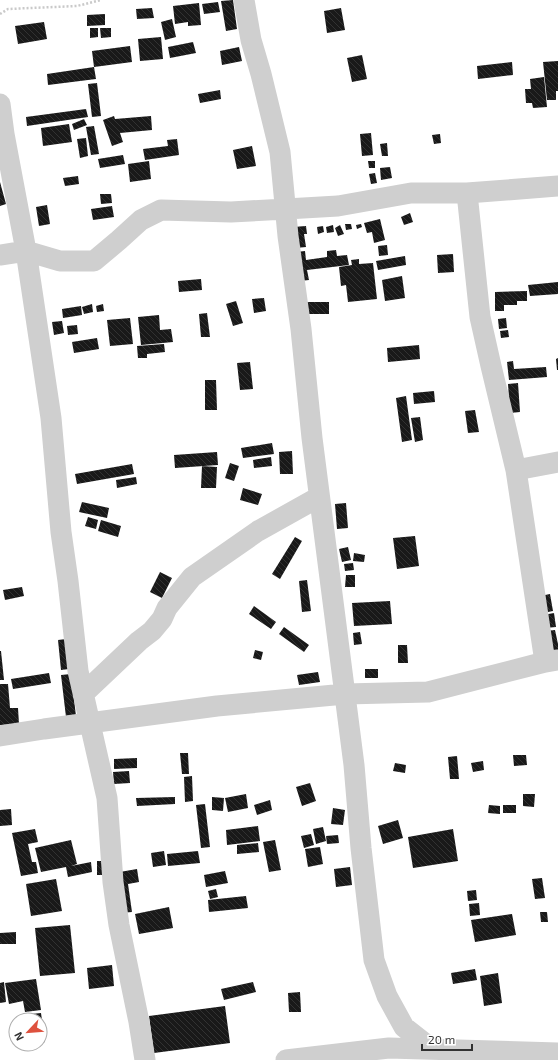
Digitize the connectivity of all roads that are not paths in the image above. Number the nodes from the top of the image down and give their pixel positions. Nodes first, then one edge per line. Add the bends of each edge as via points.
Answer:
1 (244, 0) edge
2 (0, 104) edge
3 (558, 186) edge
4 (467, 193) junction
5 (286, 209) junction
6 (26, 251) junction
7 (0, 255) edge
8 (558, 462) edge
9 (516, 470) junction
10 (319, 496) junction
11 (551, 661) edge
12 (83, 694) junction
13 (345, 694) junction
14 (89, 722) junction
15 (0, 736) edge
16 (432, 1049) junction
17 (558, 1053) edge
18 (144, 1060) edge
19 (286, 1060) edge

1 - 5 street via 251,40 280,152
2 - 6 street
3 - 4 street
4 - 5 street via 411,192 338,206
4 - 9 street via 480,317
5 - 6 street via 231,212 162,210 141,220 94,261 60,261
5 - 10 street
6 - 7 street
6 - 12 street via 51,418 61,532
8 - 9 street
9 - 11 street
10 - 12 street via 258,531 192,577 152,631
10 - 13 street
11 - 13 street via 428,692
12 - 14 street
13 - 14 street
13 - 16 street via 374,960 387,996 404,1027
14 - 15 street
14 - 18 street via 107,798 119,925 139,1022
16 - 17 street
16 - 19 street via 389,1048

